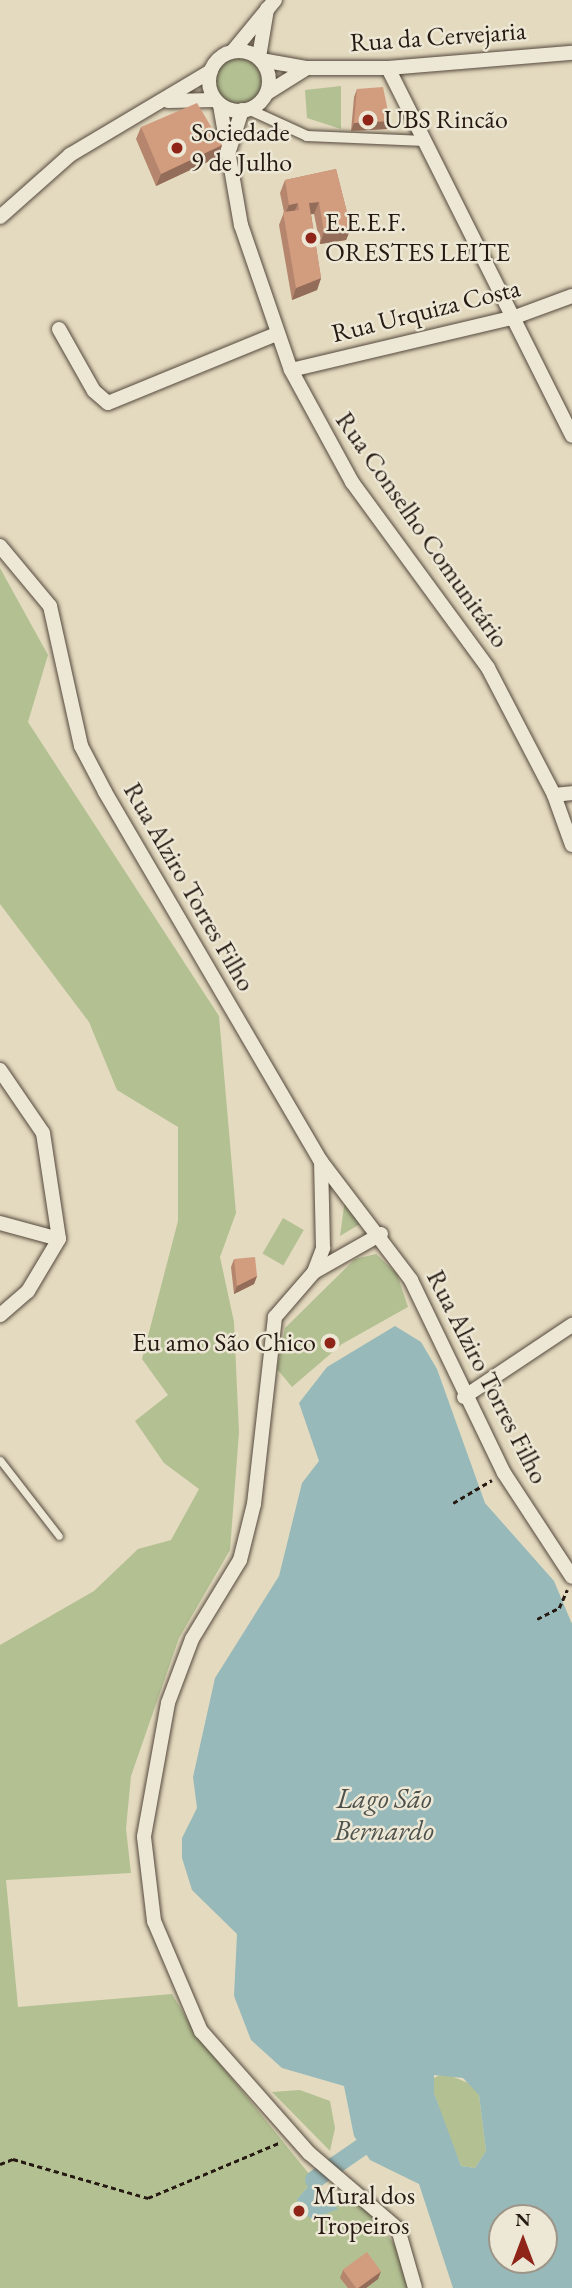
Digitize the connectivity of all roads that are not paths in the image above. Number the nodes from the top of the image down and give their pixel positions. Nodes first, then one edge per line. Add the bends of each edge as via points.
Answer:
1 (271, 4) edge
2 (233, 51) junction
3 (572, 53) edge
4 (260, 59) junction
5 (307, 68) junction
6 (388, 68) junction
7 (211, 71) junction
8 (267, 93) junction
9 (166, 101) junction
10 (217, 102) junction
11 (245, 110) junction
12 (425, 141) junction
13 (228, 155) junction
14 (0, 218) edge
15 (572, 296) edge
16 (515, 317) junction
17 (59, 329) dead end
18 (276, 334) junction
19 (290, 370) junction
20 (572, 435) edge
21 (0, 546) edge
22 (572, 793) edge
23 (554, 795) junction
24 (572, 845) edge
25 (0, 1070) edge
26 (320, 1160) junction
27 (0, 1223) edge
28 (381, 1234) junction
29 (59, 1239) junction
30 (314, 1272) junction
31 (0, 1315) edge
32 (572, 1325) edge
33 (464, 1397) junction
34 (0, 1460) edge
35 (59, 1536) dead end
36 (572, 1579) edge
37 (415, 2288) edge

1 - 2 street
1 - 4 street
2 - 4 street
2 - 7 street
3 - 6 street, Rua da Cervejaria
4 - 5 street, Rua da Cervejaria
4 - 8 street via 269,74
5 - 6 street, Rua da Cervejaria
5 - 8 street
6 - 12 street
7 - 9 street
7 - 10 street
8 - 11 street
9 - 10 street
9 - 14 street via 70,155
10 - 11 street
10 - 13 street, Rua Conselho Comunitário
11 - 12 street via 307,136
11 - 13 street, Rua Conselho Comunitário
12 - 16 street
13 - 18 street, Rua Conselho Comunitário via 241,225
15 - 16 street, Rua Urquiza Costa
16 - 19 street, Rua Urquiza Costa
16 - 20 street
17 - 18 street via 93,391 108,403
18 - 19 street, Rua Conselho Comunitário
19 - 23 street, Rua Conselho Comunitário via 352,482 488,668
21 - 26 street, Rua Alziro Torres Filho via 50,606 81,746
22 - 23 street
23 - 24 street, Rua Conselho Comunitário
25 - 29 street via 43,1133
26 - 28 street, Rua Alziro Torres Filho
26 - 30 street via 323,1248
27 - 29 street
28 - 30 street
28 - 33 street, Rua Alziro Torres Filho via 411,1280
29 - 31 street via 28,1291
30 - 37 street via 275,1317 254,1504 240,1560 192,1639 168,1703 144,1836 154,1921 179,1990 201,2031 295,2136 398,2230
32 - 33 street
33 - 36 street, Rua Alziro Torres Filho via 504,1474
34 - 35 lane

